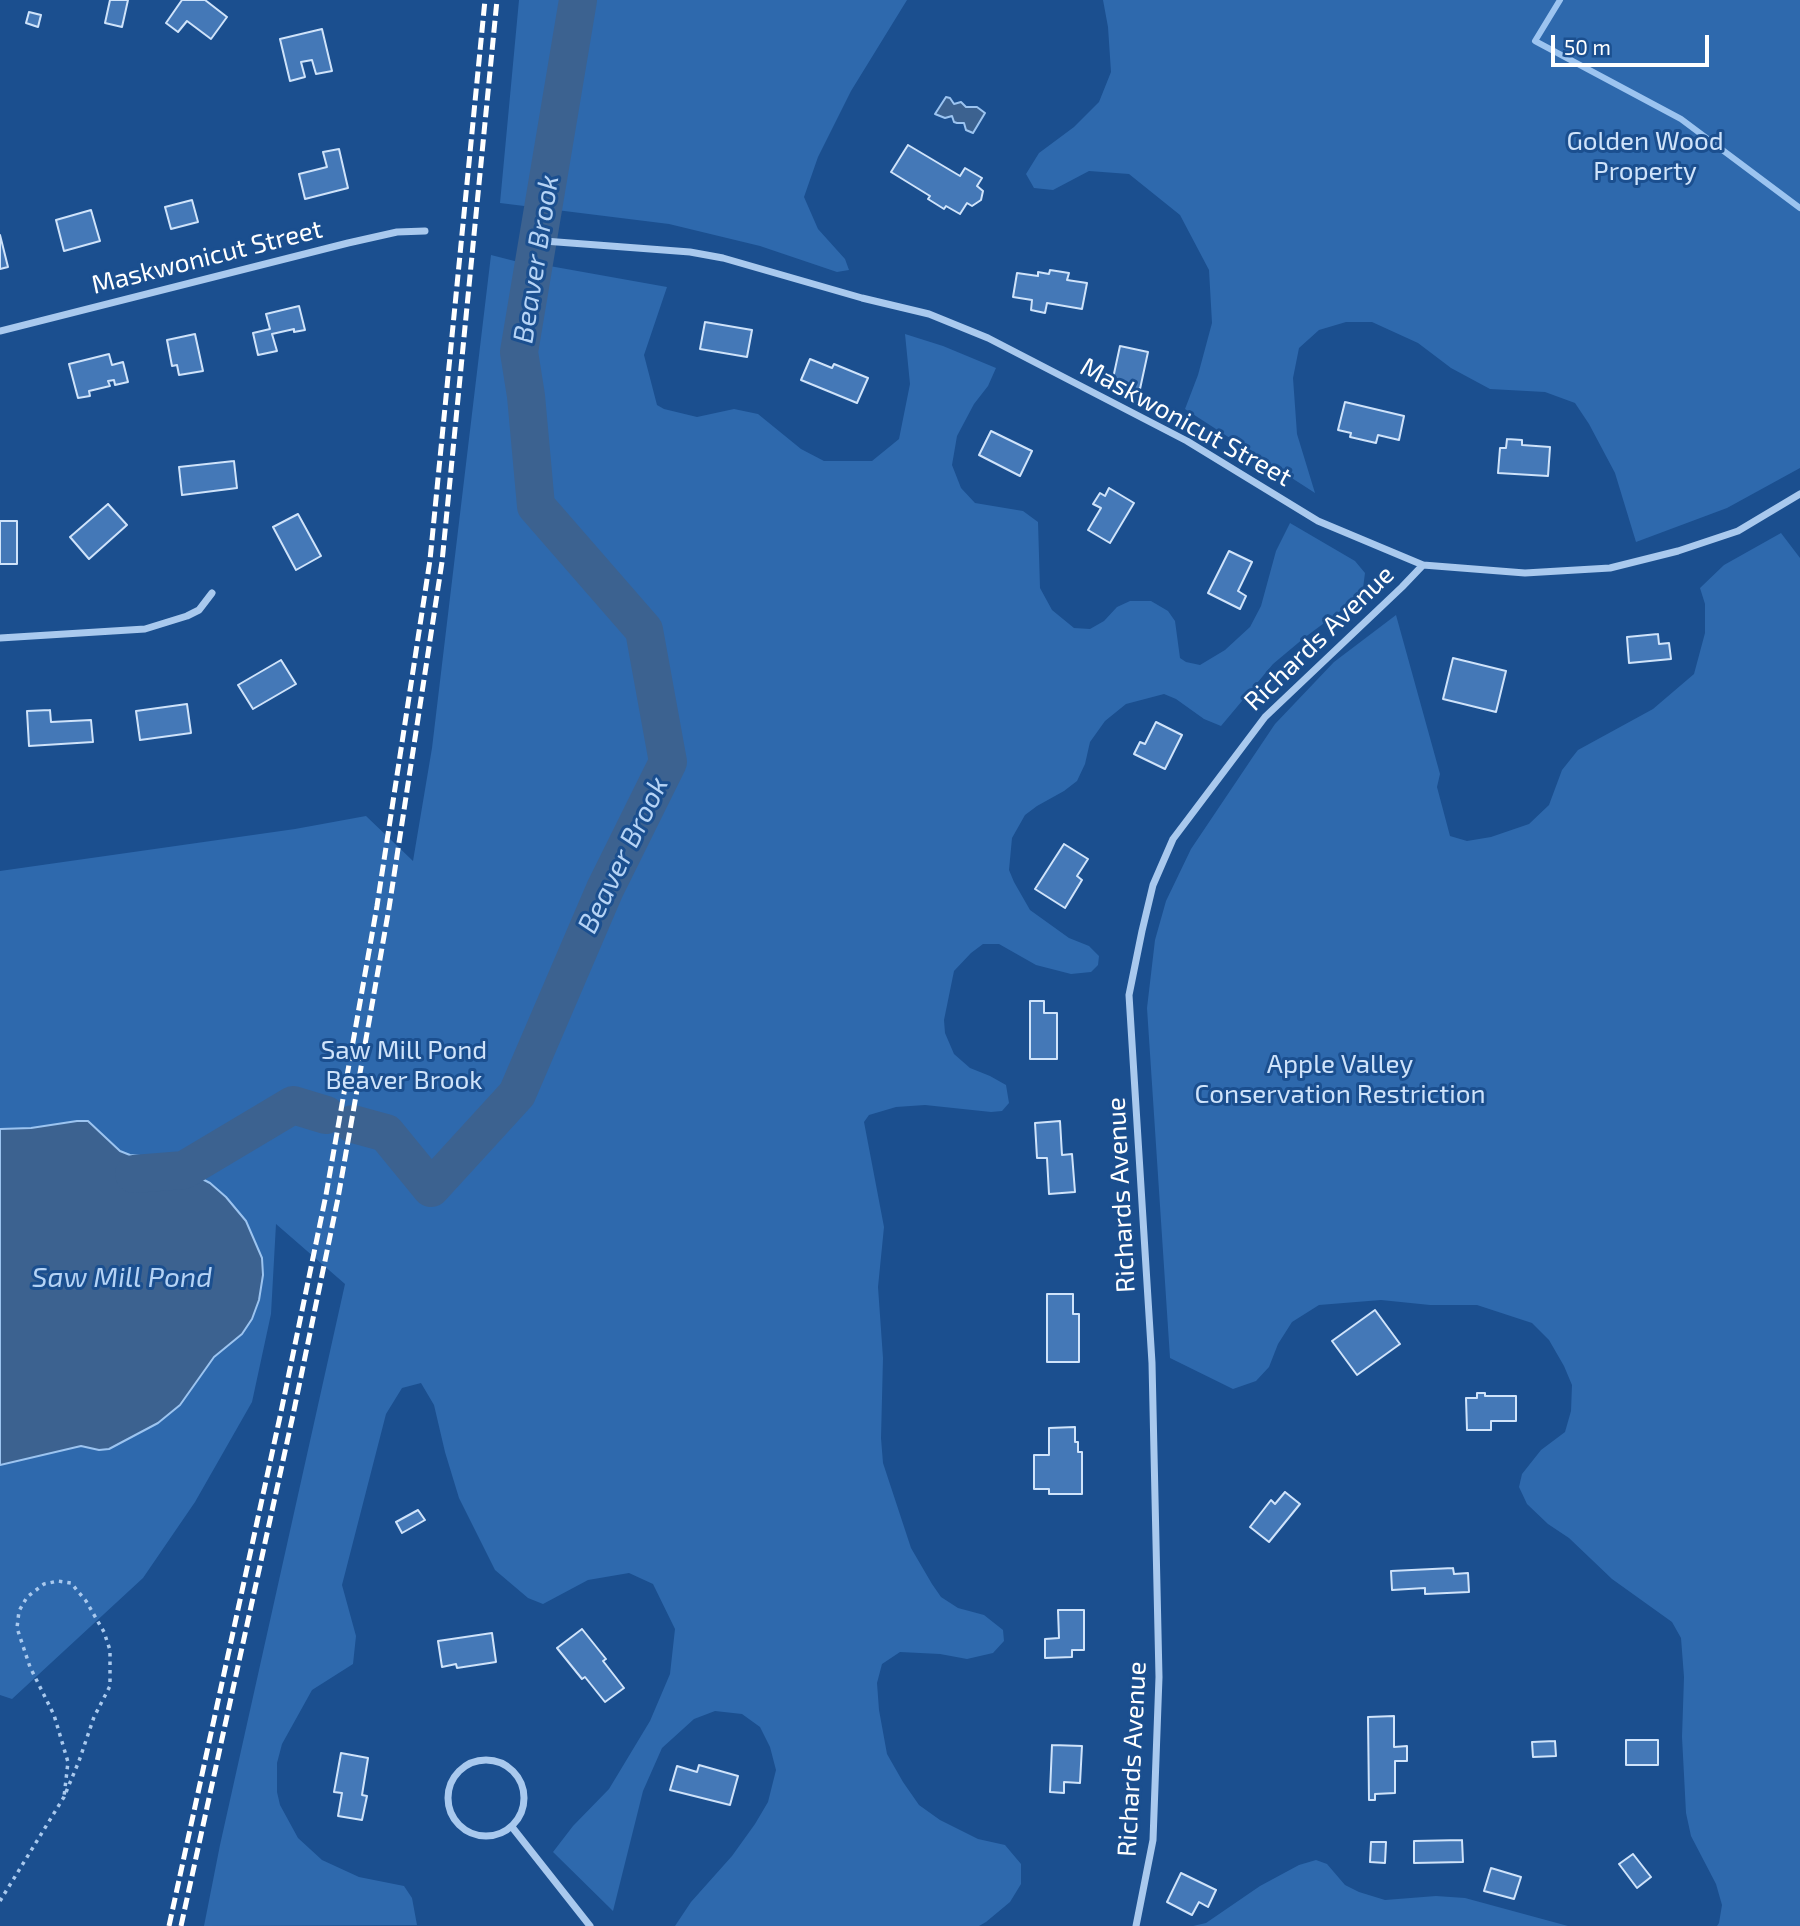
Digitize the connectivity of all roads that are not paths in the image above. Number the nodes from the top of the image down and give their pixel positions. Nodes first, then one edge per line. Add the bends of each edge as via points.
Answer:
1 (425, 231) dead end
2 (544, 241) dead end
3 (0, 331) edge
4 (1800, 494) edge
5 (1423, 565) junction
6 (212, 593) dead end
7 (0, 638) edge
8 (512, 1827) junction
9 (590, 1926) edge
10 (1136, 1926) edge

1 - 3 street, Maskwonicut Street via 348,243
2 - 5 street, Maskwonicut Street via 723,258 929,314 988,338 1187,441 1318,521
4 - 5 street, Maskwonicut Street via 1738,531 1610,568 1525,573
5 - 10 street, Richards Avenue via 1265,717 1173,839 1153,885 1142,930 1129,995 1152,1363 1159,1677 1153,1840
6 - 7 street via 199,610 145,629
8 - 8 street via 524,1806 525,1794 517,1775 491,1760 465,1766 448,1789 451,1816 472,1835 494,1836
8 - 9 street

